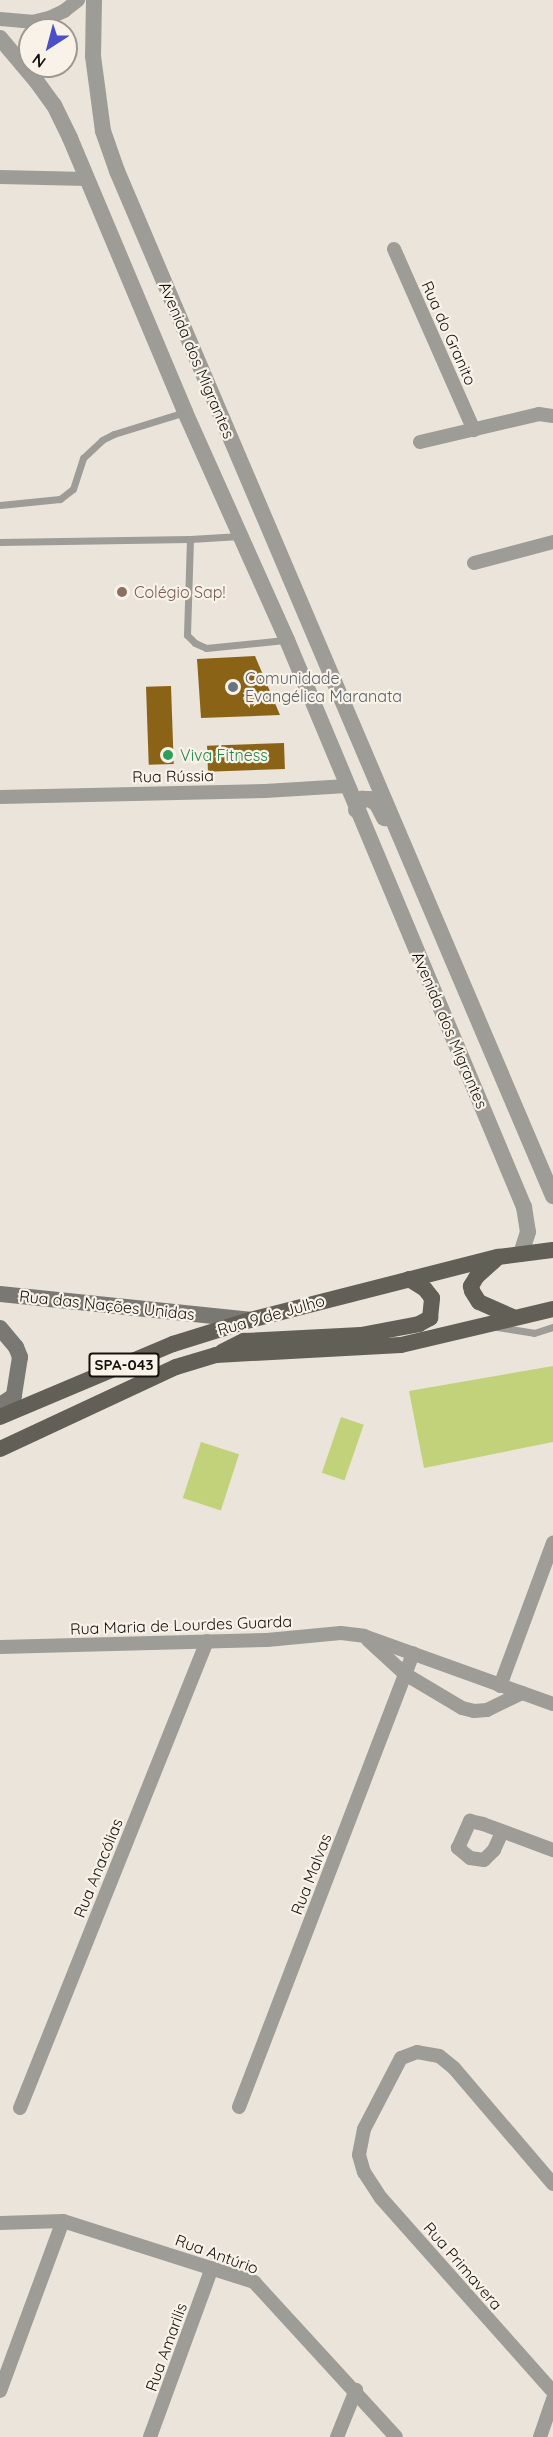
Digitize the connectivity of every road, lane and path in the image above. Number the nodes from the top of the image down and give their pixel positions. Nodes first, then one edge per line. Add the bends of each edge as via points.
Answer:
1 (78, 0) edge
2 (94, 0) edge
3 (0, 19) edge
4 (0, 38) edge
5 (0, 177) edge
6 (87, 179) junction
7 (394, 249) dead end
8 (209, 390) junction
9 (178, 395) junction
10 (185, 412) junction
11 (553, 416) edge
12 (474, 430) junction
13 (420, 442) dead end
14 (237, 454) junction
15 (206, 456) junction
16 (0, 506) edge
17 (242, 535) junction
18 (190, 539) junction
19 (0, 542) edge
20 (553, 542) edge
21 (474, 563) dead end
22 (287, 640) junction
23 (346, 709) junction
24 (347, 786) junction
25 (0, 797) edge
26 (356, 810) junction
27 (435, 919) junction
28 (553, 1196) edge
29 (553, 1250) edge
30 (521, 1254) junction
31 (498, 1257) junction
32 (409, 1279) junction
33 (0, 1294) edge
34 (552, 1308) edge
35 (512, 1317) junction
36 (250, 1320) junction
37 (486, 1325) junction
38 (553, 1327) edge
39 (0, 1328) edge
40 (216, 1355) junction
41 (0, 1405) edge
42 (0, 1417) edge
43 (0, 1449) edge
44 (553, 1543) edge
45 (364, 1636) junction
46 (207, 1641) junction
47 (0, 1647) edge
48 (413, 1653) junction
49 (405, 1674) junction
50 (500, 1686) junction
51 (522, 1693) junction
52 (553, 1704) edge
53 (502, 1832) dead end
54 (553, 1850) edge
55 (239, 2107) dead end
56 (20, 2108) dead end
57 (553, 2184) edge
58 (63, 2222) junction
59 (0, 2223) edge
60 (212, 2268) junction
61 (0, 2391) edge
62 (356, 2391) junction
63 (553, 2392) edge
64 (553, 2399) edge
65 (150, 2437) edge
66 (337, 2437) edge
67 (396, 2437) edge
68 (540, 2437) edge

1 - 3 street via 64,11 32,22
2 - 8 street, Avenida dos Migrantes via 93,56 103,131
4 - 6 street, Avenida dos Migrantes via 54,105
5 - 6 street
6 - 9 street, Avenida dos Migrantes
7 - 12 street, Rua do Granito
8 - 9 street via 205,406 199,410
8 - 14 street, Avenida dos Migrantes
9 - 10 street, Avenida dos Migrantes
10 - 15 street, Avenida dos Migrantes
10 - 16 lane via 102,440 83,458 74,489 60,499
11 - 12 street via 539,414
12 - 13 street
14 - 15 street via 221,441 212,444
14 - 23 street, Avenida dos Migrantes
15 - 17 street, Avenida dos Migrantes
17 - 18 lane
17 - 22 street, Avenida dos Migrantes
17 - 23 street, Avenida dos Migrantes via 260,537 267,544 328,688
18 - 19 lane
18 - 22 lane via 187,635 195,644 206,648
20 - 21 street
22 - 24 street, Avenida dos Migrantes
23 - 27 street, Avenida dos Migrantes
24 - 25 street, Rua Rússia
24 - 26 street, Avenida dos Migrantes
26 - 27 street, Avenida dos Migrantes via 366,798 382,811 420,902
26 - 30 street, Avenida dos Migrantes via 525,1207 528,1232
27 - 28 street, Avenida dos Migrantes
29 - 30 main road, Rua 9 de Julho
30 - 31 main road, Rua 9 de Julho
31 - 32 main road, Rua 9 de Julho
31 - 35 main road via 471,1286 474,1299
32 - 36 main road, Rua 9 de Julho
32 - 40 main road via 432,1298 429,1318 419,1324 361,1335 244,1341
33 - 36 main road, Rua das Nações Unidas
34 - 35 main road, Rua 9 de Julho
35 - 37 main road, Rua 9 de Julho
36 - 42 main road, Rua 9 de Julho / SPA-043 via 173,1344
37 - 38 lane via 534,1333
37 - 40 main road, Rua 9 de Julho via 400,1345
39 - 41 main road via 20,1357 14,1396
40 - 43 main road, Rua 9 de Julho / SPA-043 via 176,1367
44 - 50 street
45 - 46 street, Rua Maria de Lourdes Guarda via 341,1633
45 - 48 street, Rua Maria de Lourdes Guarda
45 - 49 street
46 - 47 street, Rua Maria de Lourdes Guarda
46 - 56 street, Rua Anacólias
48 - 49 street, Rua Malvas
48 - 50 street, Rua Maria de Lourdes Guarda
49 - 51 street via 449,1702 474,1712 488,1710
49 - 55 street, Rua Malvas
50 - 51 street, Rua Maria de Lourdes Guarda
51 - 52 street, Rua Maria de Lourdes Guarda
53 - 54 street
57 - 63 street, Rua Primavera via 454,2068 439,2056 417,2052 400,2058 364,2129 359,2155 364,2172 381,2198
58 - 59 street, Rua Antúrio
58 - 60 street, Rua Antúrio
58 - 61 street
60 - 62 street, Rua Antúrio via 254,2282
60 - 65 street, Rua Amarilis
62 - 66 street
62 - 67 street, Rua Antúrio
64 - 68 street

